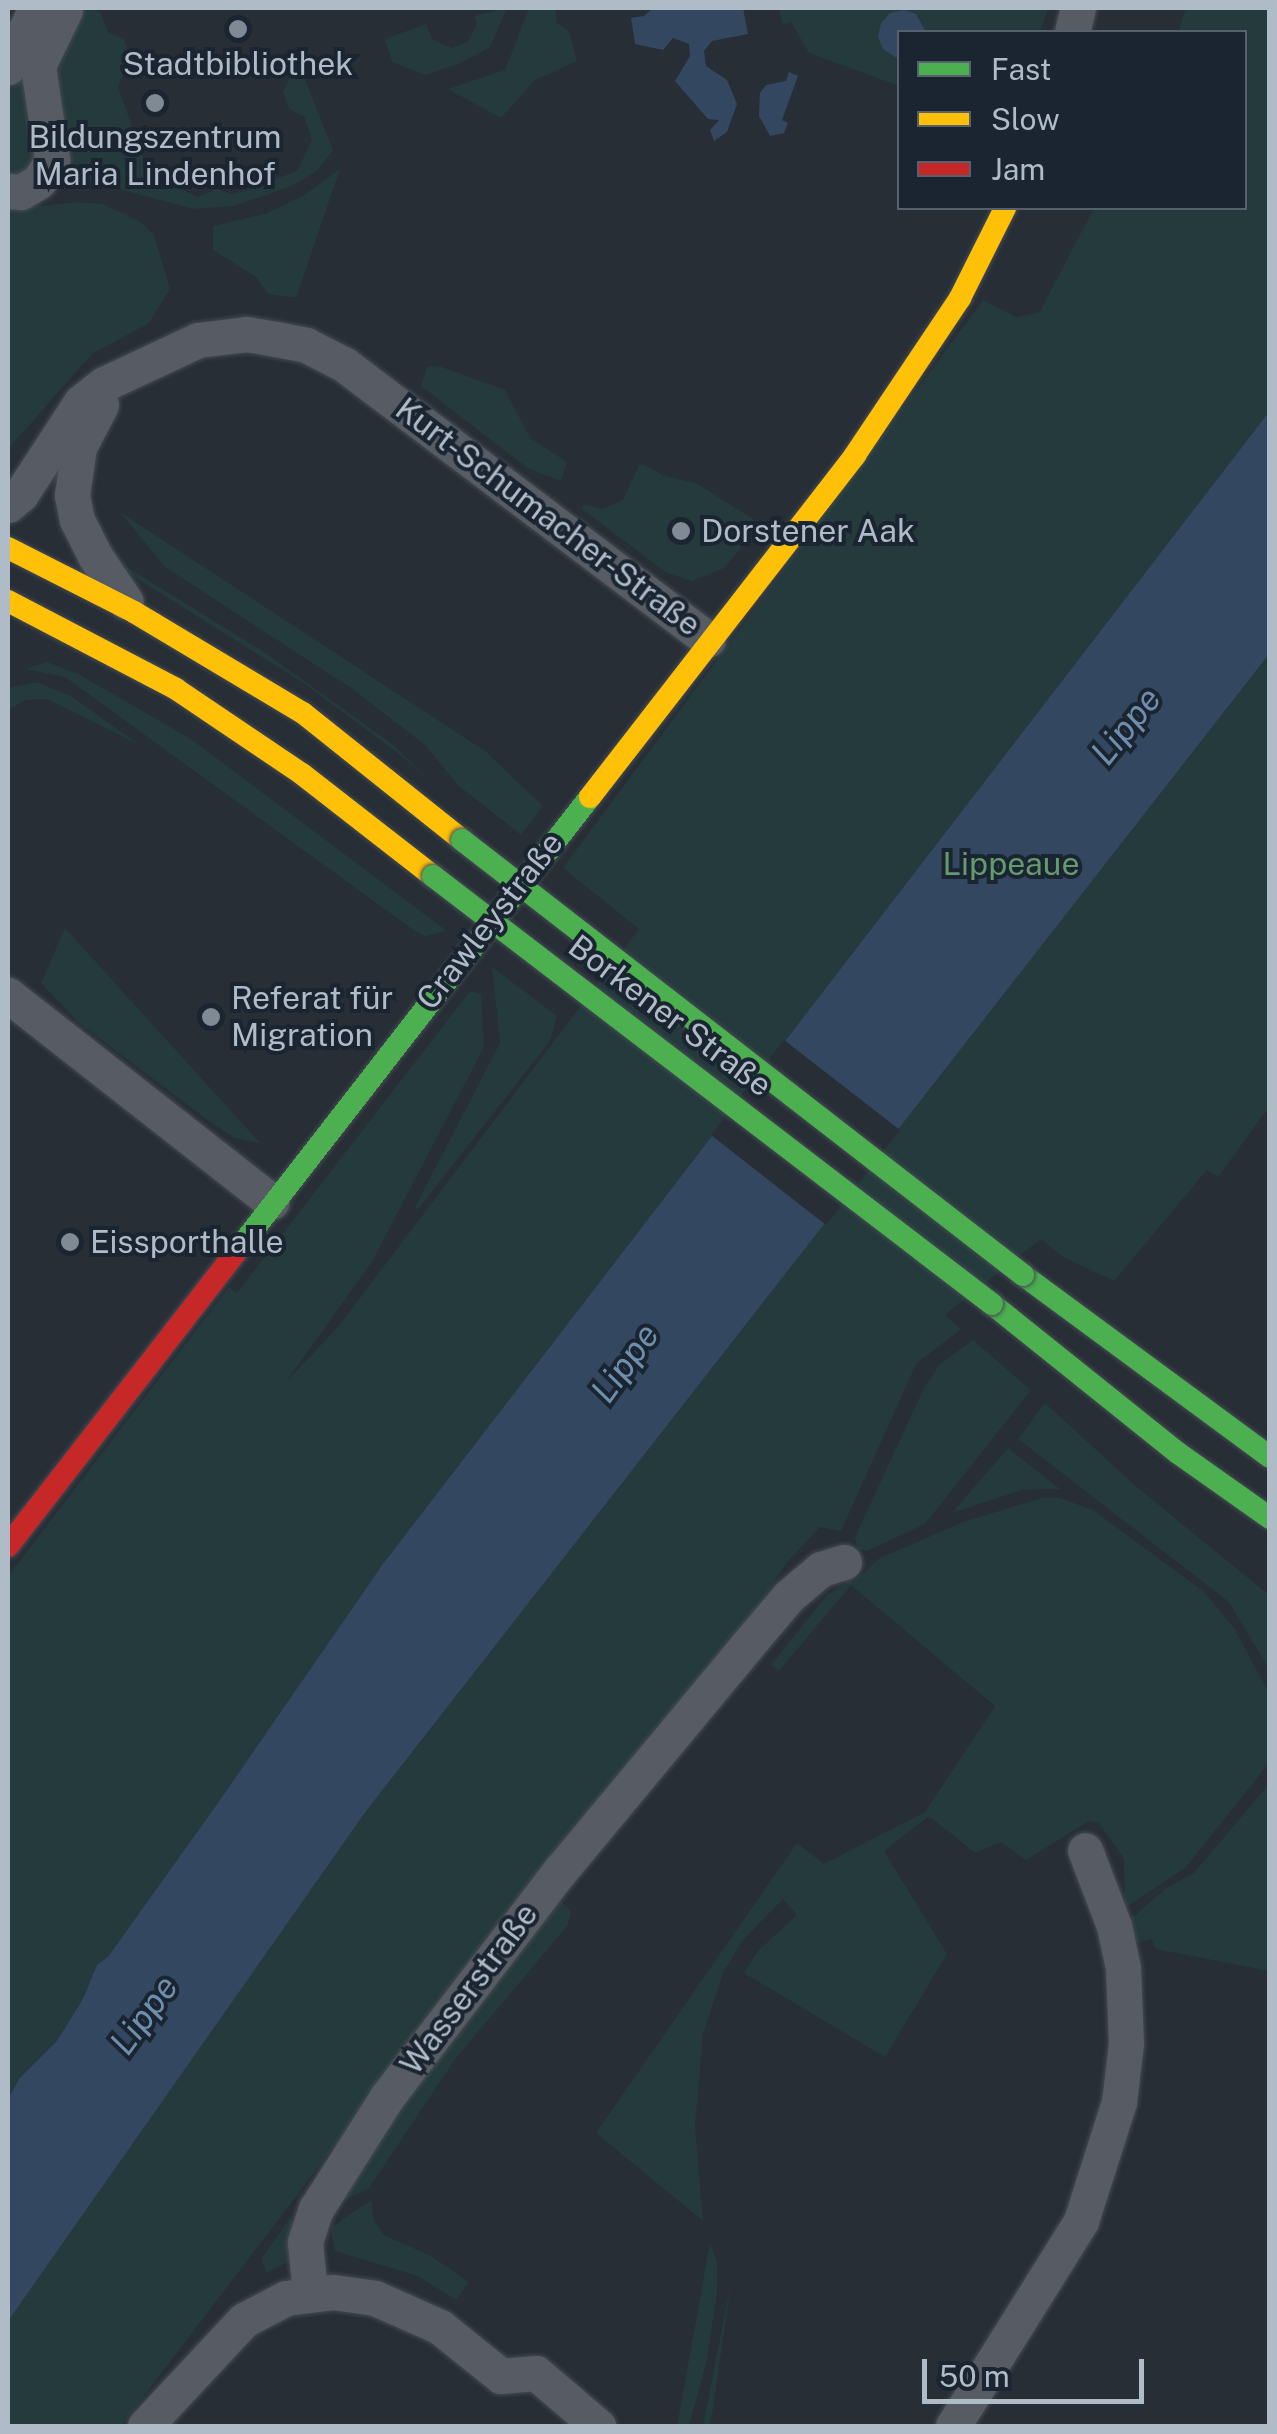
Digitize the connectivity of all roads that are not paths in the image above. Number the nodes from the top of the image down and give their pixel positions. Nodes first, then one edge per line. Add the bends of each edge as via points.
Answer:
1 (8, 67) edge
2 (8, 191) edge
3 (1005, 210) edge
4 (126, 372) junction
5 (8, 506) edge
6 (8, 548) edge
7 (8, 601) edge
8 (134, 612) junction
9 (45, 618) junction
10 (8, 636) edge
11 (708, 640) junction
12 (8, 996) edge
13 (272, 1202) junction
14 (1270, 1457) edge
15 (1270, 1518) edge
16 (8, 1546) edge
17 (844, 1562) dead end
18 (1085, 1850) dead end
19 (310, 2293) junction
20 (145, 2426) edge
21 (598, 2426) edge
22 (954, 2426) edge

1 - 2 street via 48,13 38,66 52,160 39,182
3 - 11 main road, Kurt-Schumacher-Straße via 960,298 855,455
4 - 5 street, Kurt-Schumacher-Straße via 81,402
4 - 8 street via 79,447 72,494 94,556
4 - 11 street, Kurt-Schumacher-Straße via 222,336 306,346 345,365 451,442
6 - 8 main road, Borkener Straße
7 - 9 main road, Borkener Straße
8 - 14 main road, Borkener Straße, bridge via 302,713 1023,1274
9 - 10 street
9 - 15 main road, Borkener Straße, bridge via 176,689 302,774
11 - 13 main road, Crawleystraße
12 - 13 street
13 - 16 main road, Crawleystraße
17 - 19 street, Wasserstraße via 821,1569 767,1622 560,1870 387,2097 316,2209 304,2242
18 - 22 street via 1123,1968 1126,2043 1119,2102 1081,2222
19 - 20 street via 244,2320
19 - 21 street via 374,2298 408,2311 440,2326 501,2376 536,2373

